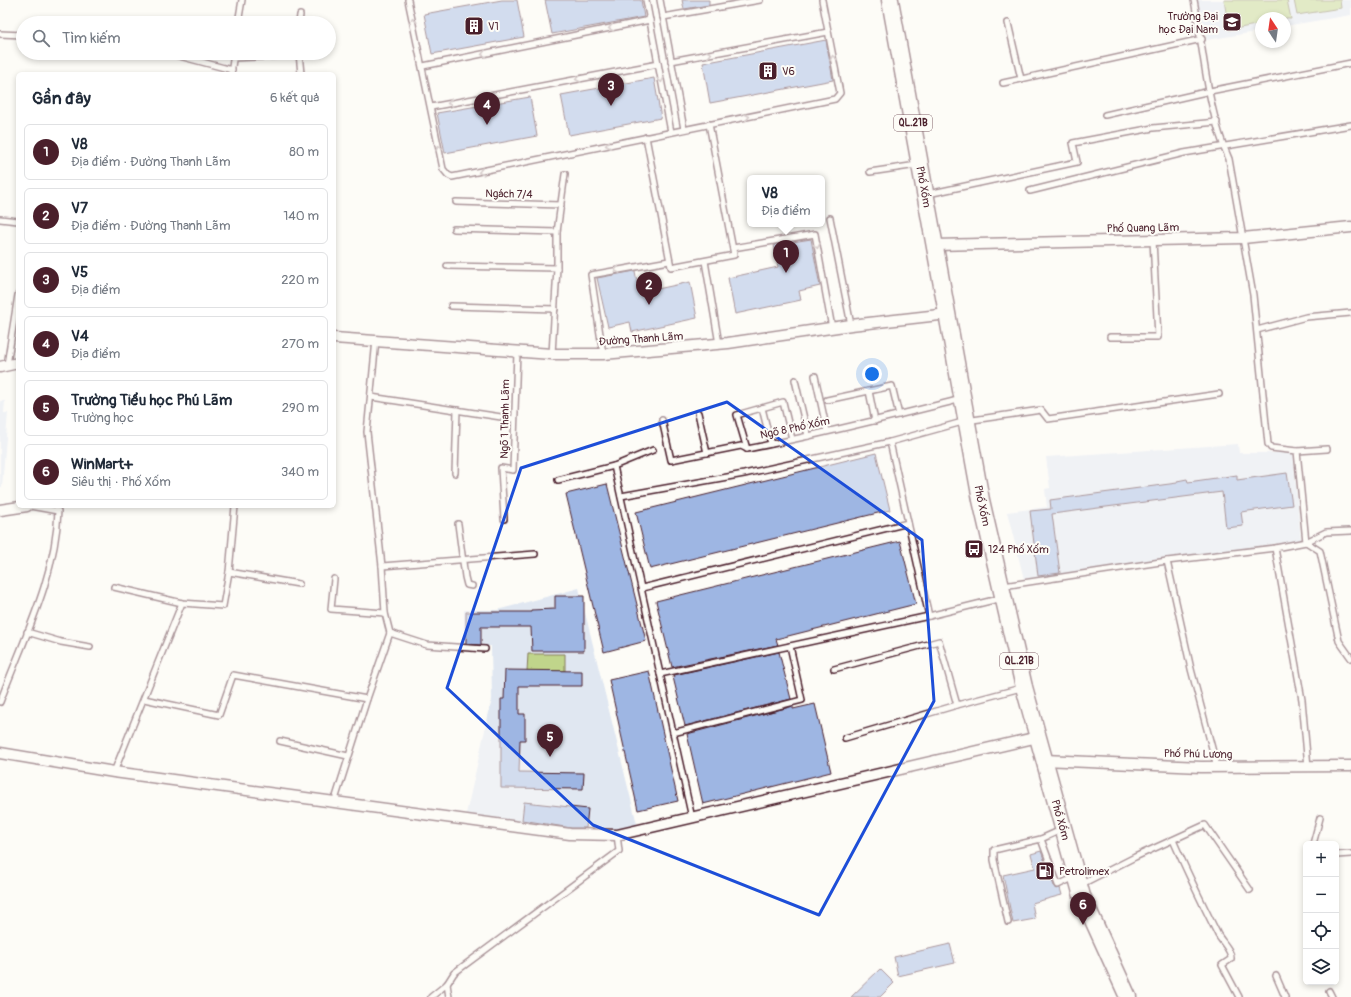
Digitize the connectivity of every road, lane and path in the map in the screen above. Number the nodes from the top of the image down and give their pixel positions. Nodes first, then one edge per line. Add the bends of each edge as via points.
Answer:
1 (242, 0) edge
2 (408, 0) edge
3 (646, 0) edge
4 (660, 0) edge
5 (760, 0) edge
6 (822, 0) edge
7 (890, 0) edge
8 (1194, 0) edge
9 (239, 16) edge
10 (663, 17) junction
11 (650, 20) junction
12 (1008, 23) dead end
13 (828, 32) junction
14 (0, 34) edge
15 (16, 35) edge
16 (1202, 38) junction
17 (192, 60) edge
18 (234, 60) edge
19 (300, 60) edge
20 (671, 61) junction
21 (1351, 63) edge
22 (658, 64) junction
23 (423, 66) junction
24 (232, 72) edge
25 (301, 72) edge
26 (1021, 79) junction
27 (1003, 83) dead end
28 (1210, 91) junction
29 (430, 107) junction
30 (1105, 115) dead end
31 (1217, 122) junction
32 (709, 124) junction
33 (1351, 125) edge
34 (684, 129) junction
35 (671, 132) junction
36 (646, 137) junction
37 (1223, 146) junction
38 (920, 165) junction
39 (870, 172) dead end
40 (565, 174) dead end
41 (1030, 191) dead end
42 (926, 195) junction
43 (456, 202) dead end
44 (561, 205) junction
45 (830, 218) dead end
46 (0, 220) edge
47 (16, 221) edge
48 (1351, 227) edge
49 (454, 229) dead end
50 (557, 232) junction
51 (1243, 238) junction
52 (1153, 240) junction
53 (935, 245) junction
54 (733, 248) junction
55 (704, 260) junction
56 (670, 261) junction
57 (447, 266) dead end
58 (557, 268) junction
59 (16, 305) edge
60 (451, 306) dead end
61 (555, 309) junction
62 (1351, 313) edge
63 (948, 314) junction
64 (851, 325) junction
65 (832, 328) junction
66 (1257, 330) junction
67 (336, 338) edge
68 (1110, 338) dead end
69 (376, 340) junction
70 (720, 344) junction
71 (517, 352) junction
72 (552, 354) junction
73 (603, 354) junction
74 (16, 363) edge
75 (4, 366) edge
76 (815, 376) dead end
77 (795, 380) dead end
78 (869, 391) junction
79 (1219, 394) dead end
80 (370, 397) junction
81 (962, 399) junction
82 (827, 400) dead end
83 (762, 408) junction
84 (457, 410) junction
85 (698, 413) dead end
86 (899, 415) junction
87 (514, 419) junction
88 (662, 420) dead end
89 (875, 421) junction
90 (966, 421) junction
91 (827, 431) junction
92 (808, 436) junction
93 (792, 439) junction
94 (890, 442) junction
95 (771, 444) junction
96 (747, 449) junction
97 (1327, 449) dead end
98 (653, 450) dead end
99 (1297, 451) junction
100 (707, 452) junction
101 (614, 466) junction
102 (455, 473) dead end
103 (558, 480) dead end
104 (622, 496) junction
105 (16, 508) edge
106 (40, 508) edge
107 (235, 508) edge
108 (0, 510) edge
109 (504, 519) dead end
110 (908, 523) junction
111 (458, 524) dead end
112 (1351, 531) edge
113 (1306, 542) junction
114 (1275, 548) junction
115 (535, 554) dead end
116 (462, 559) junction
117 (1167, 561) junction
118 (382, 566) junction
119 (229, 572) junction
120 (334, 579) dead end
121 (299, 584) dead end
122 (472, 586) dead end
123 (114, 587) dead end
124 (642, 588) junction
125 (1003, 591) junction
126 (182, 603) junction
127 (385, 613) junction
128 (929, 616) junction
129 (27, 632) junction
130 (390, 633) junction
131 (790, 646) junction
132 (90, 647) dead end
133 (485, 649) dead end
134 (1351, 658) edge
135 (834, 669) dead end
136 (660, 674) junction
137 (1024, 687) junction
138 (366, 698) junction
139 (144, 699) junction
140 (0, 702) edge
141 (957, 705) junction
142 (673, 733) junction
143 (1038, 737) junction
144 (845, 738) dead end
145 (280, 741) dead end
146 (0, 753) edge
147 (348, 756) junction
148 (1044, 760) junction
149 (1308, 766) junction
150 (1351, 766) edge
151 (1217, 767) junction
152 (114, 772) junction
153 (335, 800) junction
154 (1320, 818) dead end
155 (692, 819) junction
156 (1063, 828) junction
157 (616, 832) junction
158 (1041, 839) junction
159 (1172, 840) junction
160 (1314, 841) edge
161 (1351, 854) edge
162 (1339, 855) edge
163 (1078, 881) junction
164 (1250, 890) dead end
165 (1008, 922) dead end
166 (1276, 976) dead end
167 (447, 984) junction
168 (1329, 991) dead end
169 (431, 997) edge
170 (449, 997) edge
171 (1128, 997) edge
172 (1238, 997) edge
173 (1285, 997) edge
174 (1332, 997) edge

1 - 9 lane
23 -> 2 lane
3 - 11 lane
4 - 10 lane
5 - 10 lane
6 - 13 lane
7 - 38 highway, Phố Xốm / QL.21B
8 - 16 lane
10 - 20 lane
11 - 22 lane
11 -> 23 lane
12 - 26 lane
20 -> 13 lane
32 -> 13 lane via 837,98 840,93
14 - 15 lane
16 - 26 lane
16 - 28 lane
17 - 24 lane
18 - 24 lane
19 - 25 lane
20 - 34 lane
21 - 28 lane
22 -> 29 lane
22 -> 35 lane
23 - 29 lane
26 - 27 lane
28 - 30 lane
28 - 31 lane
36 -> 29 lane via 452,177 443,169
31 - 37 lane
31 - 42 lane via 1153,128 1073,143 1078,162
32 - 34 lane
32 - 54 lane
33 - 37 lane
34 - 35 lane
35 - 36 lane
36 - 56 lane
37 - 41 lane via 1160,158
37 - 51 lane via 1229,159
38 - 39 lane
38 - 42 highway, Phố Xốm / QL.21B
40 - 44 lane
42 - 53 highway, Phố Xốm / QL.21B
43 - 44 lane, Ngách 7/4
44 - 50 lane
45 - 64 lane
46 - 47 lane
48 - 51 street, Phố Quang Lãm
49 - 50 lane
50 - 58 lane
51 - 52 street, Phố Quang Lãm
51 - 66 lane
52 - 53 street, Phố Quang Lãm
52 - 68 lane via 1158,337
53 - 63 highway, Phố Xốm / QL.21B
54 - 55 lane via 734,255
54 -> 65 lane via 815,234
55 - 56 lane via 671,267
55 - 70 lane
56 -> 73 lane via 590,275
57 - 58 lane
58 - 61 lane
59 - 75 lane
60 - 61 lane
61 - 72 lane
62 - 66 lane via 1306,316
63 - 64 street, Đường Thanh Lãm
63 - 81 highway, Phố Xốm / QL.21B
64 - 65 street, Đường Thanh Lãm
65 - 70 street, Đường Thanh Lãm
66 - 99 lane via 1268,444 1271,448
67 - 69 street, Đường Thanh Lãm
69 - 71 street, Đường Thanh Lãm
69 - 80 lane
70 - 73 street, Đường Thanh Lãm
71 - 72 street, Đường Thanh Lãm
71 - 87 lane, Ngõ 1 Thanh Lãm
72 - 73 street, Đường Thanh Lãm
74 - 75 street
76 - 91 lane
77 - 92 lane
78 - 82 lane
78 - 86 lane via 892,386
78 - 89 lane
79 - 90 lane via 1048,419 1041,410
80 - 84 lane
80 - 118 lane via 367,432
81 - 86 lane, Ngõ 8 Phố Xốm
81 - 90 highway, Phố Xốm / QL.21B
83 - 93 lane via 783,402
83 - 95 lane
83 - 96 lane via 737,415
84 - 87 lane
84 - 102 lane
85 - 100 lane
86 - 89 lane, Ngõ 8 Phố Xốm
87 - 109 lane, Ngõ 1 Thanh Lãm via 514,470 501,468
88 - 100 lane, Ngõ 8 Phố Xốm via 672,460
89 - 91 lane, Ngõ 8 Phố Xốm
90 - 94 lane
90 - 125 highway, Phố Xốm / QL.21B via 981,500
91 - 92 lane, Ngõ 8 Phố Xốm
92 - 93 lane, Ngõ 8 Phố Xốm
93 - 95 lane, Ngõ 8 Phố Xốm
94 - 104 lane via 744,474
94 - 110 lane
95 - 96 lane, Ngõ 8 Phố Xốm
96 - 100 lane, Ngõ 8 Phố Xốm via 741,446
97 - 99 lane
98 - 101 lane
99 - 113 lane
101 - 103 lane
101 - 104 lane
104 - 124 lane
105 - 108 street
106 - 129 lane via 58,511 58,524 49,573
107 - 119 lane
110 - 124 lane
110 - 128 lane
111 - 116 lane
112 - 113 lane via 1326,532
113 - 114 lane
113 - 134 lane via 1320,551 1339,641
114 - 117 lane
114 - 149 lane via 1302,700
115 - 116 lane
116 - 118 lane
116 - 122 lane via 467,585
117 - 125 lane
117 - 151 lane
118 - 127 lane
119 - 121 lane
119 - 126 lane via 224,606
120 - 127 lane via 331,609
123 - 126 lane
124 - 136 lane
125 - 128 lane
125 - 137 highway, Phố Xốm / QL.21B
126 - 139 lane
127 - 130 lane
128 - 131 lane
129 - 132 lane
129 - 140 lane
130 - 133 lane via 427,645
130 - 138 lane
131 - 136 lane
131 - 142 lane via 802,700
135 - 141 lane via 939,641
136 - 142 lane
137 - 141 lane
137 - 143 highway, Phố Xốm / QL.21B
138 - 139 lane via 233,675 219,715
138 - 147 lane
139 - 152 lane
141 - 144 lane
142 - 155 lane
143 - 148 highway, Phố Xốm / QL.21B
143 - 155 street
145 - 147 lane
146 - 152 street
147 - 153 lane
148 - 151 street, Phố Phú Lương
148 - 156 highway, Phố Xốm / QL.21B
149 - 150 street, Phố Phú Lương
149 - 151 street, Phố Phú Lương
152 - 153 street
153 - 157 street via 570,834
154 - 160 lane
155 - 157 street
156 - 158 lane
156 - 163 highway, Phố Xốm / QL.21B
157 - 167 lane via 619,851 454,973
158 - 163 lane via 1058,885
158 - 165 lane via 994,850
159 - 163 lane
159 - 164 lane via 1205,825
159 - 172 lane via 1220,940 1230,954 1231,959 1223,963 1223,966
161 - 162 lane
163 - 171 highway, Phố Xốm / QL.21B via 1082,896
166 - 173 lane
167 - 169 lane
167 - 170 lane
168 - 174 lane

